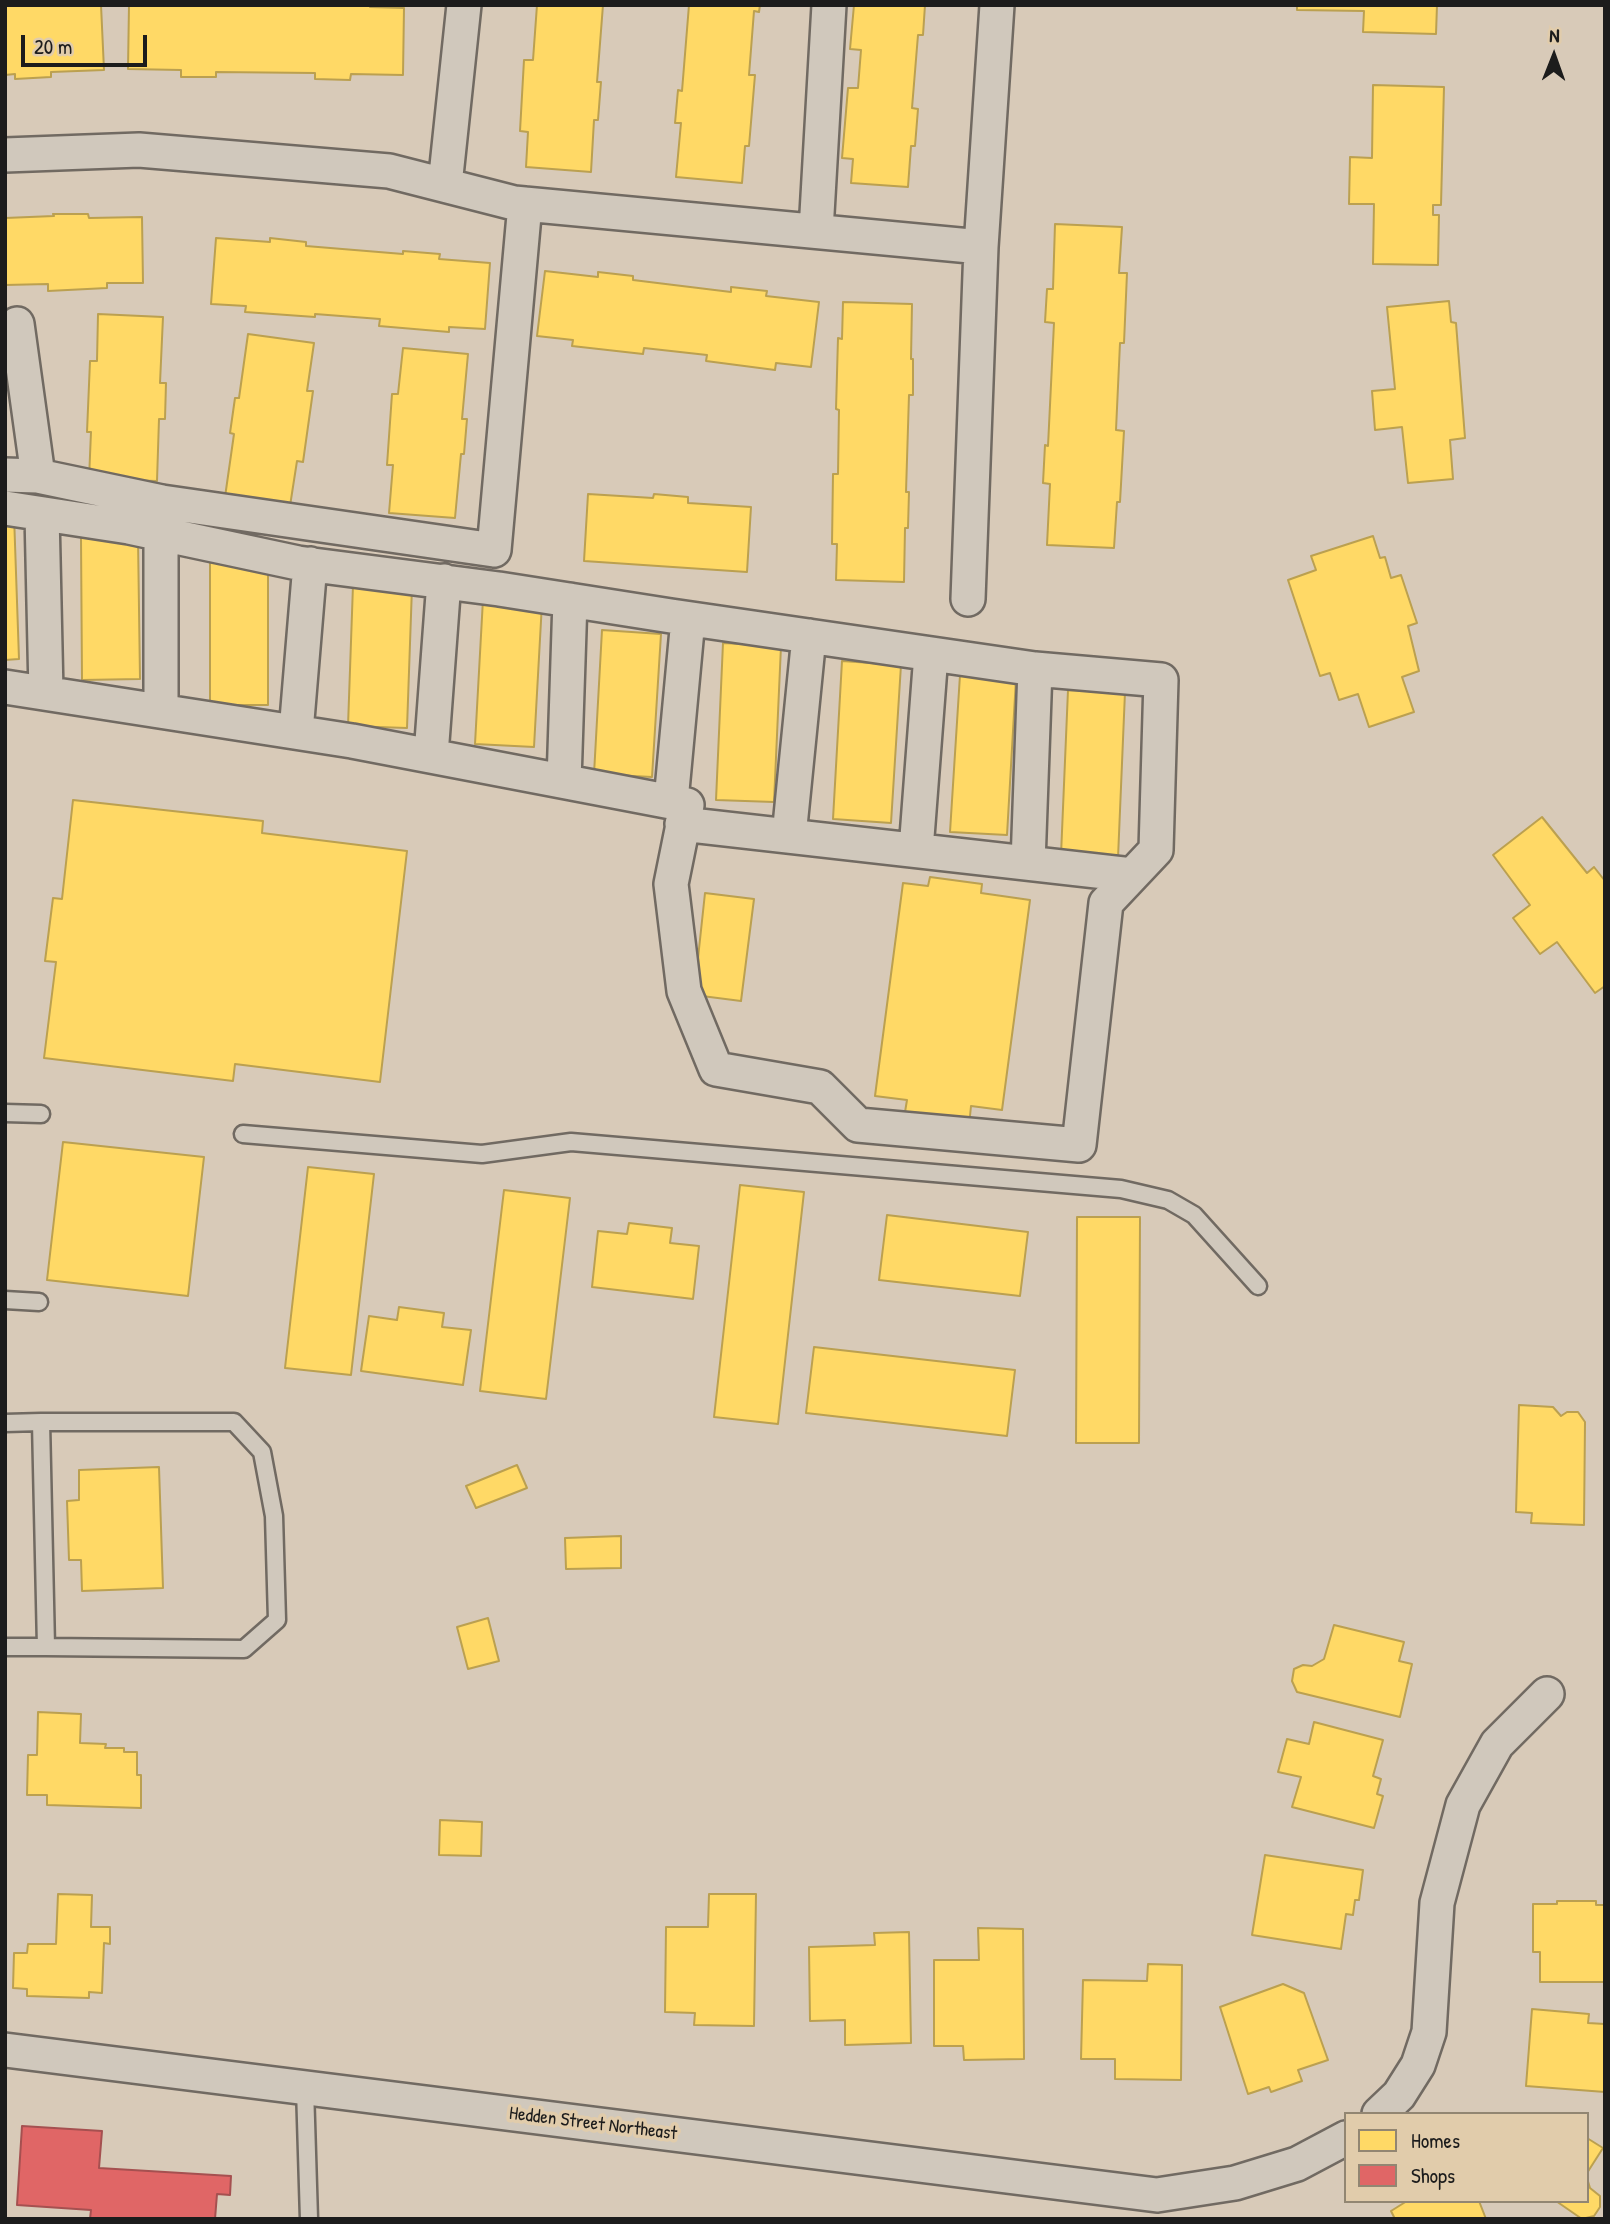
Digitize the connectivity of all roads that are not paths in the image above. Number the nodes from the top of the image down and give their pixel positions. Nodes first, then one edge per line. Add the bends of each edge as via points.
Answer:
1 (464, 5) edge
2 (829, 5) edge
3 (997, 5) edge
4 (5, 155) edge
5 (445, 185) junction
6 (525, 204) junction
7 (816, 231) junction
8 (981, 247) junction
9 (17, 324) dead end
10 (5, 475) edge
11 (38, 476) junction
12 (5, 508) edge
13 (43, 514) junction
14 (161, 534) junction
15 (310, 564) junction
16 (444, 581) junction
17 (968, 599) dead end
18 (570, 600) junction
19 (688, 619) junction
20 (810, 636) junction
21 (931, 654) junction
22 (1035, 669) junction
23 (5, 687) edge
24 (46, 693) junction
25 (161, 711) junction
26 (296, 732) junction
27 (431, 755) junction
28 (564, 781) junction
29 (677, 813) junction
30 (789, 836) junction
31 (916, 850) junction
32 (1028, 863) junction
33 (1132, 875) junction
34 (5, 1113) edge
35 (41, 1114) dead end
36 (243, 1134) dead end
37 (1258, 1286) dead end
38 (5, 1300) edge
39 (39, 1302) dead end
40 (41, 1422) junction
41 (5, 1423) edge
42 (5, 1647) edge
43 (46, 1647) junction
44 (1547, 1694) dead end
45 (5, 2050) edge
46 (305, 2088) junction
47 (1381, 2112) edge
48 (1344, 2139) edge
49 (1157, 2207) edge
50 (309, 2219) edge

1 - 5 street
2 - 7 street
3 - 8 street
4 - 5 street via 139,150 389,171
5 - 6 street
6 - 7 street
6 - 11 street via 494,550 162,502
7 - 8 street
8 - 17 street
9 - 11 street
10 - 11 street
12 - 13 street
13 - 14 street
13 - 24 street
14 - 15 street
14 - 25 street
15 - 16 street
15 - 26 street
16 - 18 street
16 - 27 street
18 - 19 street
18 - 28 street
19 - 20 street
19 - 29 street
20 - 21 street
20 - 30 street
21 - 22 street
21 - 31 street
22 - 32 street
22 - 33 street via 1161,680 1156,850
23 - 24 street
24 - 25 street
25 - 26 street
26 - 27 street
27 - 28 street
28 - 29 street
29 - 30 street
29 - 33 street via 671,884 684,991 716,1069 820,1087 858,1125 1079,1144 1106,903
30 - 31 street
31 - 32 street
32 - 33 street
34 - 35 lane
36 - 37 lane via 482,1154 571,1142 1121,1189 1168,1200 1194,1215
38 - 39 lane
40 - 41 lane
40 - 43 lane
40 - 43 lane via 234,1422 262,1452 274,1516 277,1620 244,1649
42 - 43 lane
44 - 47 street via 1497,1744 1463,1805 1437,1903 1429,2032 1418,2065 1399,2095
45 - 46 street, Hedden Street Northeast
46 - 49 street, Hedden Street Northeast
46 - 50 lane
48 - 49 street, Hedden Street Northeast via 1297,2164

